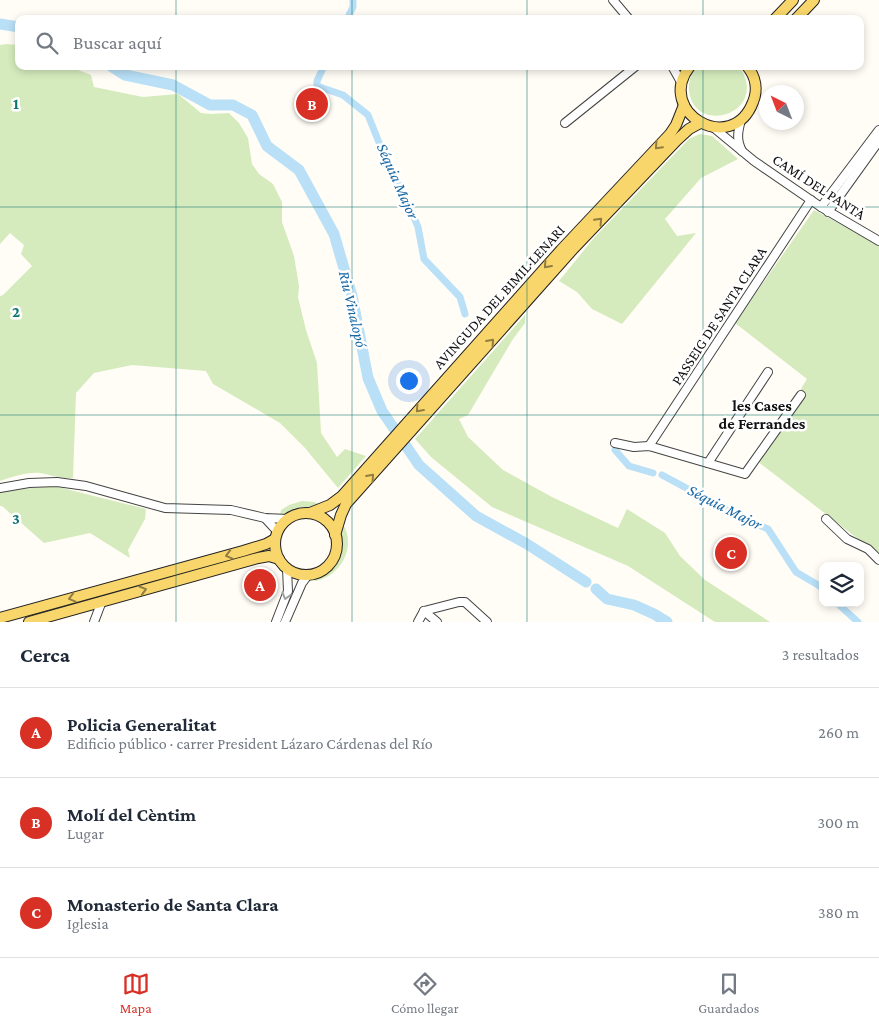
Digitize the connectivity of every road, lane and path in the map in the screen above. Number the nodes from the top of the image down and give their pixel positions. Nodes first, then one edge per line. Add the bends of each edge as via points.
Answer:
1 (612, 0) edge
2 (793, 0) edge
3 (814, 0) edge
4 (625, 15) edge
5 (779, 15) edge
6 (800, 15) edge
7 (631, 70) edge
8 (674, 70) edge
9 (687, 70) edge
10 (752, 70) edge
11 (682, 82) junction
12 (684, 105) junction
13 (742, 120) junction
14 (565, 123) dead end
15 (700, 123) junction
16 (714, 128) junction
17 (879, 130) edge
18 (879, 141) edge
19 (744, 155) junction
20 (811, 200) junction
21 (824, 210) junction
22 (879, 241) edge
23 (768, 372) dead end
24 (455, 375) junction
25 (801, 395) dead end
26 (615, 443) dead end
27 (649, 446) junction
28 (708, 463) junction
29 (0, 488) edge
30 (310, 513) junction
31 (265, 518) junction
32 (288, 519) junction
33 (826, 519) dead end
34 (335, 534) junction
35 (276, 535) junction
36 (278, 559) junction
37 (879, 560) edge
38 (287, 569) junction
39 (308, 574) junction
40 (102, 601) junction
41 (424, 611) junction
42 (0, 618) edge
43 (29, 622) edge
44 (94, 622) edge
45 (276, 622) edge
46 (286, 622) edge
47 (418, 622) edge
48 (437, 622) edge
49 (486, 622) edge

1 - 4 street
2 - 5 main road
3 - 6 main road
7 - 14 street
8 - 11 street
9 - 11 main road
10 - 13 main road via 755,97
11 - 12 main road
12 - 15 main road via 690,116
12 -> 24 main road, AVINGUDA DEL BIMIL·LENARI via 670,134 584,224
13 - 16 main road
13 - 19 street via 738,140
15 - 16 main road
24 -> 15 main road, AVINGUDA DEL BIMIL·LENARI via 677,140
16 - 19 street, CAMÍ DEL PANTÀ
17 - 21 street
18 - 21 street
19 - 20 street, CAMÍ DEL PANTÀ
20 - 21 street, CAMÍ DEL PANTÀ
20 - 27 street, PASSEIG DE SANTA CLARA
21 - 22 street, CAMÍ DEL PANTÀ
23 - 28 street
24 -> 30 main road, AVINGUDA DEL BIMIL·LENARI via 342,496
34 -> 24 main road, AVINGUDA DEL BIMIL·LENARI via 346,504
25 - 28 street via 745,474
26 - 27 street
27 - 28 street
29 - 31 street via 57,482 86,486 166,508 231,510
30 - 32 main road
30 - 34 main road via 328,522
31 - 32 street
31 - 35 street
32 - 35 main road
33 - 37 street
34 - 39 main road via 336,549 331,562 320,571
35 - 36 main road
35 -> 42 main road via 266,544 243,551
36 - 38 main road
40 -> 36 main road via 258,558 269,556
38 - 39 main road
38 -> 45 street via 288,591
39 - 46 street
40 - 43 main road
40 - 44 street
41 - 47 street
41 - 48 street
41 - 49 street via 465,602

